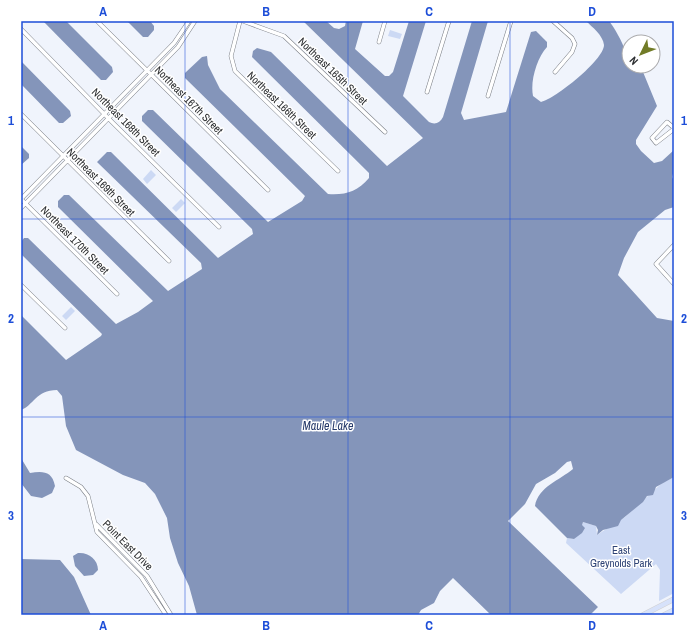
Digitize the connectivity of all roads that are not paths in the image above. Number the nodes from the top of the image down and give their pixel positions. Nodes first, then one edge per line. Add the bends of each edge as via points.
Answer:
1 (97, 21) edge
2 (196, 21) edge
3 (242, 21) edge
4 (385, 21) edge
5 (449, 21) edge
6 (511, 21) edge
7 (553, 21) edge
8 (187, 22) edge
9 (192, 27) junction
10 (21, 29) edge
11 (379, 42) dead end
12 (146, 71) junction
13 (556, 72) dead end
14 (151, 75) junction
15 (427, 92) dead end
16 (488, 96) dead end
17 (21, 114) edge
18 (105, 114) junction
19 (109, 118) junction
20 (674, 129) edge
21 (385, 132) dead end
22 (63, 157) junction
23 (67, 161) junction
24 (338, 171) dead end
25 (268, 190) dead end
26 (21, 199) edge
27 (25, 204) junction
28 (21, 208) edge
29 (219, 227) dead end
30 (674, 245) edge
31 (169, 262) dead end
32 (674, 284) edge
33 (21, 285) edge
34 (117, 294) dead end
35 (65, 328) dead end
36 (66, 478) dead end
37 (96, 524) junction
38 (674, 599) edge
39 (674, 610) edge
40 (166, 615) edge
41 (171, 615) edge
42 (643, 615) edge
43 (664, 615) edge

1 - 12 street, Northeast 167th Street
2 - 9 street
3 - 21 street, Northeast 165th Street via 284,36
3 - 24 street, Northeast 166th Street via 231,56 234,72
4 - 11 street
5 - 15 street
6 - 16 street
7 - 13 street via 575,44 572,52
8 - 9 street
8 - 12 street via 174,43
9 - 14 street via 182,42
10 - 18 street, Northeast 168th Street
12 - 14 street, Northeast 167th Street
12 - 18 street
14 - 19 street
14 - 25 street, Northeast 167th Street
17 - 22 street, Northeast 169th Street
18 - 19 street, Northeast 168th Street
18 - 22 street
19 - 23 street
19 - 29 street, Northeast 168th Street
20 - 20 street via 656,143 652,138 667,122
22 - 23 street, Northeast 169th Street
22 - 26 street
23 - 27 street
23 - 31 street, Northeast 169th Street
26 - 27 street, Northeast 170th Street
27 - 28 street
27 - 34 street, Northeast 170th Street
30 - 32 street via 656,264
33 - 35 street
36 - 37 street via 88,496
37 - 40 street, Point East Drive via 97,532 141,577
37 - 41 street, Point East Drive via 147,576
38 - 42 main road
39 - 43 main road

